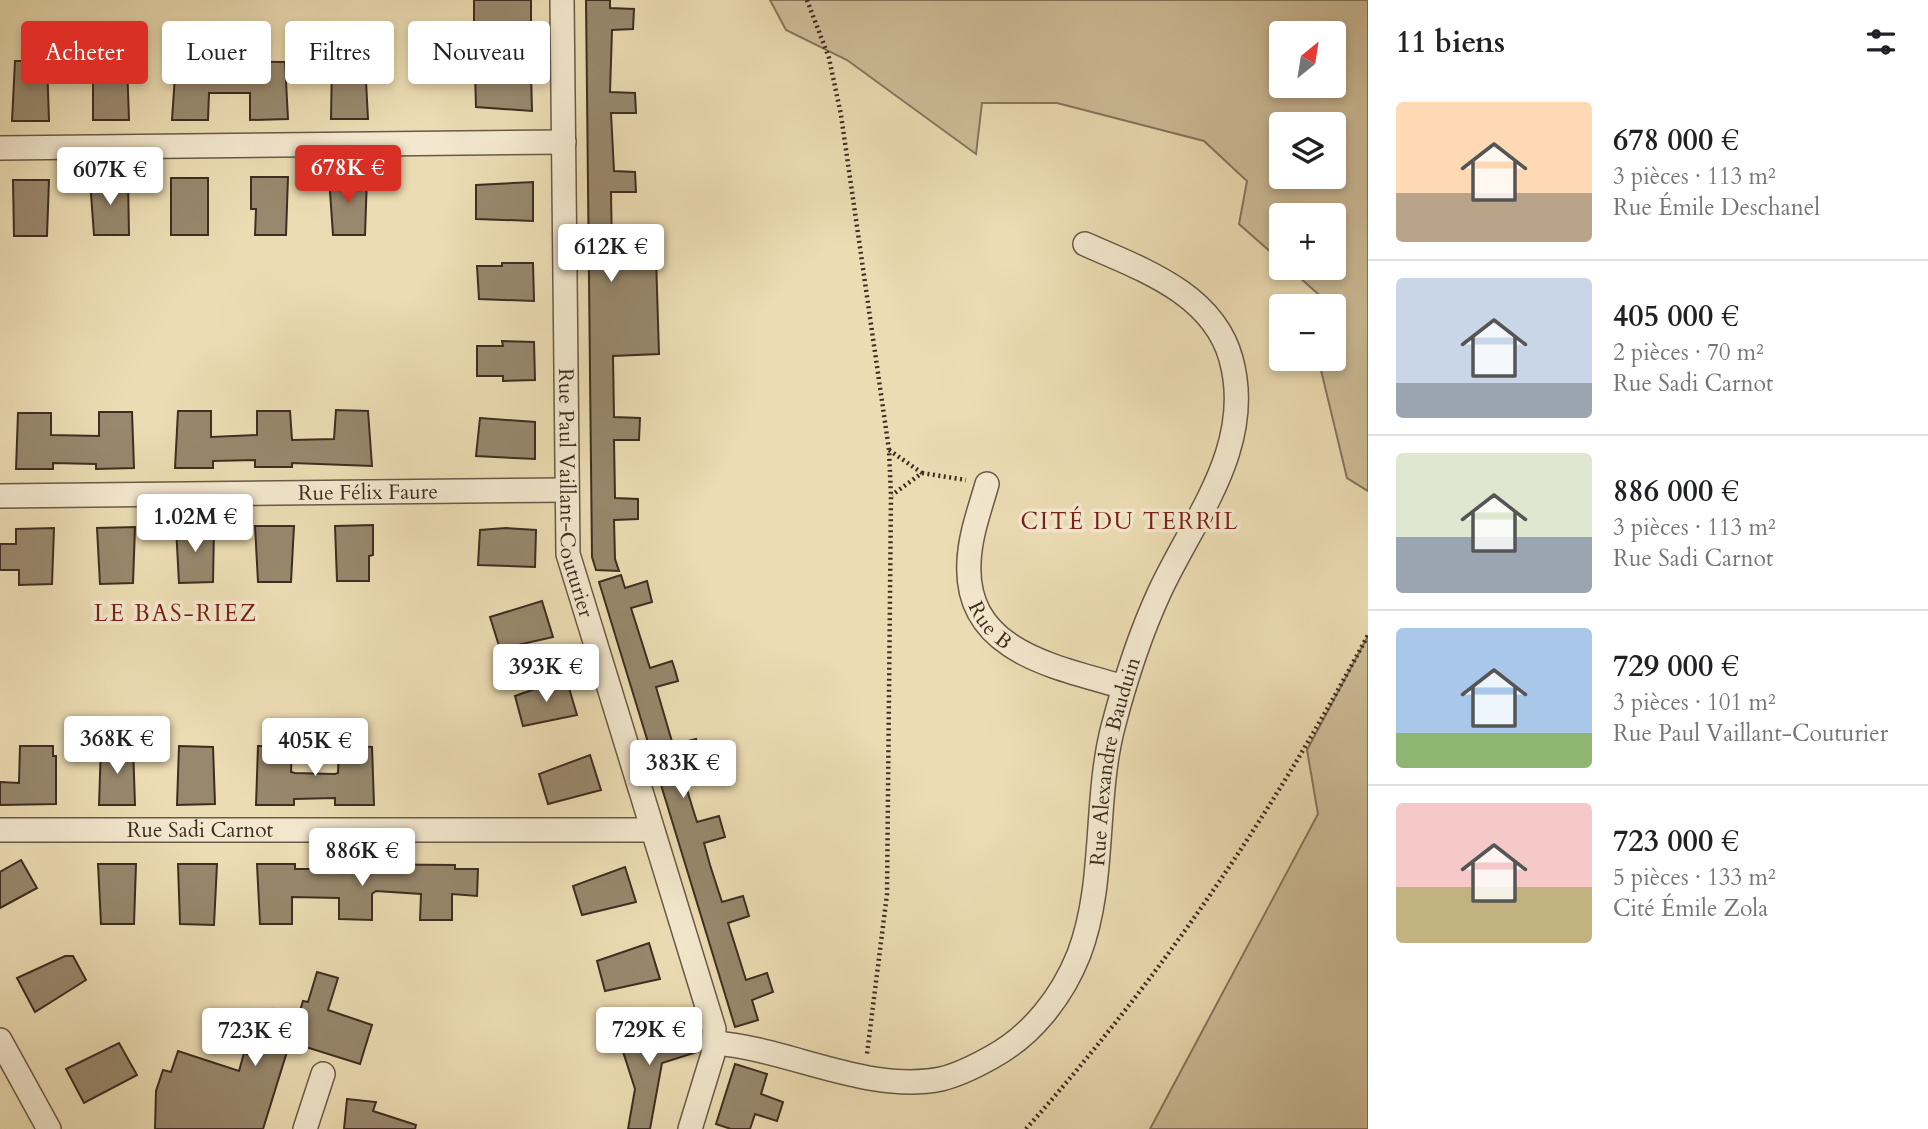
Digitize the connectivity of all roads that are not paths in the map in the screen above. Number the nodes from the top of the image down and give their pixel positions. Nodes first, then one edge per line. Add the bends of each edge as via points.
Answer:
1 (562, 0) edge
2 (564, 142) junction
3 (0, 148) edge
4 (1085, 244) dead end
5 (987, 484) road end
6 (566, 490) junction
7 (0, 496) edge
8 (1124, 687) junction
9 (0, 830) edge
10 (652, 830) junction
11 (0, 1040) edge
12 (714, 1043) junction
13 (323, 1074) dead end
14 (49, 1129) edge
15 (306, 1129) edge
16 (690, 1129) edge

1 - 2 street, Rue Paul Vaillant-Couturier
2 - 3 street
2 - 6 street, Rue Paul Vaillant-Couturier
4 - 8 street, Rue Alexandre Bauduin via 1164,281 1194,301 1224,341 1234,375 1233,430 1220,477 1161,589
5 - 8 street, Rue B via 969,561 977,611 1001,639 1030,657
6 - 7 street, Rue Félix Faure
6 - 10 street, Rue Paul Vaillant-Couturier via 570,568
8 - 12 street, Rue Alexandre Bauduin via 1107,750 1086,933 1052,1004 1009,1046 959,1073 905,1082 742,1045
9 - 10 street, Rue Sadi Carnot
10 - 12 street, Rue Paul Vaillant-Couturier via 714,1029
11 - 14 street
12 - 16 street, Rue Paul Vaillant-Couturier
13 - 15 street

